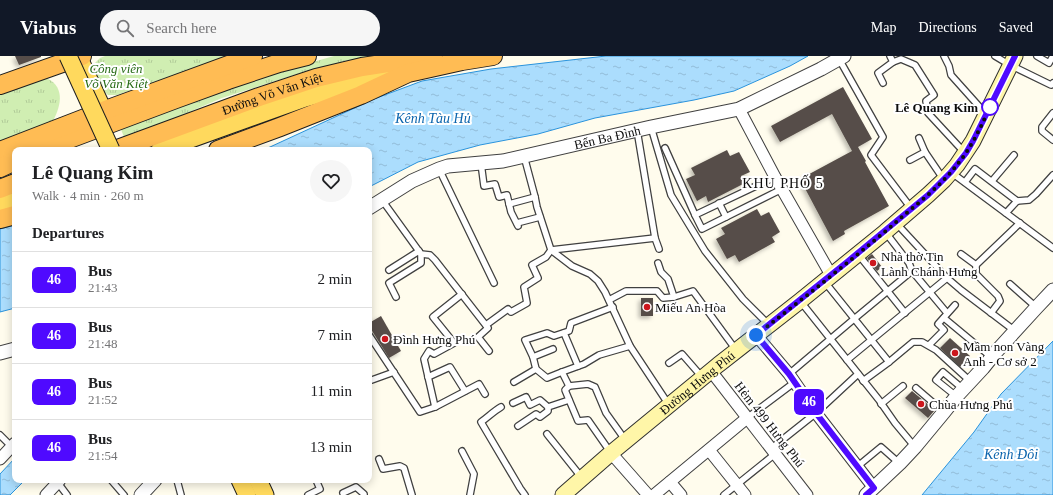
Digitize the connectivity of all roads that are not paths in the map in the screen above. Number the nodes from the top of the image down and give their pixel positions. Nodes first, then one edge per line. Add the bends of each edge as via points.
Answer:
1 (253, 56) edge
2 (307, 56) edge
3 (433, 56) edge
4 (493, 56) edge
5 (944, 56) edge
6 (995, 56) edge
7 (1037, 56) edge
8 (1053, 56) edge
9 (842, 57) edge
10 (67, 58) edge
11 (467, 58) edge
12 (892, 59) edge
13 (1012, 60) edge
14 (408, 73) junction
15 (882, 83) dead end
16 (1053, 83) edge
17 (0, 85) edge
18 (739, 109) junction
19 (1053, 113) edge
20 (986, 115) junction
21 (106, 117) junction
22 (651, 127) junction
23 (638, 130) junction
24 (919, 138) dead end
25 (1053, 140) edge
26 (12, 147) edge
27 (12, 147) edge
28 (46, 147) edge
29 (99, 147) edge
30 (109, 147) edge
31 (110, 147) edge
32 (124, 147) edge
33 (168, 147) edge
34 (226, 147) edge
35 (665, 148) dead end
36 (0, 151) edge
37 (925, 152) junction
38 (966, 153) junction
39 (1014, 155) dead end
40 (524, 156) junction
41 (910, 160) dead end
42 (12, 162) edge
43 (481, 163) junction
44 (0, 168) edge
45 (438, 169) junction
46 (1053, 175) edge
47 (948, 176) junction
48 (774, 177) junction
49 (992, 181) junction
50 (965, 182) junction
51 (12, 185) edge
52 (0, 189) edge
53 (782, 189) junction
54 (535, 197) junction
55 (382, 200) junction
56 (1017, 201) junction
57 (12, 202) edge
58 (719, 203) junction
59 (509, 204) junction
60 (0, 206) edge
61 (372, 206) edge
62 (912, 208) junction
63 (1006, 213) junction
64 (695, 215) junction
65 (12, 216) edge
66 (726, 217) junction
67 (540, 218) junction
68 (0, 220) edge
69 (1020, 223) junction
70 (890, 227) junction
71 (655, 238) junction
72 (1053, 248) edge
73 (659, 249) dead end
74 (551, 250) junction
75 (420, 253) junction
76 (858, 254) junction
77 (961, 254) dead end
78 (658, 263) dead end
79 (976, 265) junction
80 (389, 270) dead end
81 (912, 271) junction
82 (827, 278) junction
83 (947, 278) junction
84 (494, 283) dead end
85 (1010, 284) dead end
86 (1053, 290) edge
87 (888, 292) junction
88 (930, 292) junction
89 (462, 294) junction
90 (396, 297) dead end
91 (674, 297) junction
92 (609, 300) junction
93 (800, 300) junction
94 (955, 305) dead end
95 (613, 307) junction
96 (1036, 308) junction
97 (905, 313) junction
98 (992, 313) junction
99 (946, 315) junction
100 (854, 319) junction
101 (486, 325) junction
102 (768, 325) junction
103 (1015, 331) junction
104 (564, 333) junction
105 (756, 335) junction
106 (372, 339) edge
107 (830, 340) junction
108 (871, 340) junction
109 (929, 345) junction
110 (630, 346) junction
111 (553, 349) dead end
112 (12, 350) edge
113 (736, 350) junction
114 (489, 351) dead end
115 (0, 354) edge
116 (533, 357) junction
117 (991, 358) junction
118 (847, 360) junction
119 (889, 362) junction
120 (669, 363) dead end
121 (578, 366) junction
122 (536, 369) junction
123 (394, 372) junction
124 (562, 372) junction
125 (706, 374) junction
126 (858, 374) junction
127 (428, 377) junction
128 (792, 378) junction
129 (372, 380) edge
130 (863, 381) junction
131 (514, 382) dead end
132 (569, 386) junction
133 (903, 386) dead end
134 (916, 388) dead end
135 (963, 389) junction
136 (465, 391) junction
137 (485, 394) dead end
138 (569, 400) junction
139 (513, 403) dead end
140 (881, 404) junction
141 (669, 405) junction
142 (435, 407) junction
143 (501, 407) dead end
144 (548, 407) junction
145 (944, 412) junction
146 (816, 413) junction
147 (747, 418) junction
148 (518, 426) dead end
149 (547, 434) dead end
150 (0, 435) edge
151 (626, 441) junction
152 (12, 444) edge
153 (12, 446) edge
154 (915, 447) junction
155 (462, 450) dead end
156 (708, 450) junction
157 (774, 451) junction
158 (611, 453) junction
159 (0, 459) edge
160 (379, 459) dead end
161 (900, 463) junction
162 (858, 466) junction
163 (582, 478) junction
164 (670, 482) junction
165 (58, 483) edge
166 (60, 483) edge
167 (114, 483) edge
168 (152, 483) edge
169 (178, 483) edge
170 (241, 483) edge
171 (259, 483) edge
172 (317, 483) edge
173 (736, 485) junction
174 (870, 491) edge
175 (343, 493) dead end
176 (46, 495) edge
177 (67, 495) edge
178 (124, 495) edge
179 (141, 495) edge
180 (181, 495) edge
181 (247, 495) edge
182 (265, 495) edge
183 (308, 495) edge
184 (364, 495) edge
185 (412, 495) edge
186 (470, 495) edge
187 (525, 495) edge
188 (563, 495) edge
189 (648, 495) edge
190 (654, 495) edge
191 (681, 495) edge
192 (724, 495) edge
193 (745, 495) edge
194 (807, 495) edge

1 - 21 highway, Đường Võ Văn Kiệt
2 - 21 highway, Đường Võ Văn Kiệt via 279,63 176,99
3 - 32 highway, Đường Võ Văn Kiệt via 362,67 316,78
4 - 11 highway
5 - 20 lane via 951,75
6 - 13 lane
7 - 8 lane via 1049,63
9 - 18 street, Bến Ba Đình
9 - 62 lane via 883,137 871,155
10 - 17 highway
10 - 21 main road
10 - 29 main road
10 - 30 main road, bridge
11 - 14 highway
12 - 15 lane via 878,73
12 - 38 lane via 901,59 915,65 934,95 926,100 928,113
13 - 16 lane via 1051,85
13 - 20 main road, Đường Hưng Phú
14 - 33 main road via 386,75 305,98
14 - 34 highway via 361,95
18 - 22 street, Bến Ba Đình
18 - 48 street
19 - 25 lane via 1042,127 1042,131
20 - 38 main road, Đường Hưng Phú
21 - 26 highway, Đường Võ Văn Kiệt
21 - 28 highway, Đường Võ Văn Kiệt
21 - 31 main road via 111,134
22 - 23 street, Bến Ba Đình
22 - 102 lane via 671,196 705,251 743,299
23 - 40 street, Bến Ba Đình
23 - 71 lane
24 - 37 lane
27 - 36 highway, Đường Võ Văn Kiệt
35 - 64 lane
37 - 41 lane
37 - 47 lane
38 - 47 main road, Đường Hưng Phú
39 - 49 lane
40 - 43 street, Bến Ba Đình
40 - 54 lane
42 - 44 highway
43 - 45 street, Bến Ba Đình
43 - 59 lane via 484,186 495,184 499,196 507,195
45 - 55 street, Bến Ba Đình via 412,181
45 - 84 lane
46 - 56 lane via 1029,200
47 - 50 lane
47 - 62 main road, Đường Hưng Phú
48 - 53 street
48 - 58 lane
49 - 50 lane via 975,169
49 - 56 lane
50 - 63 lane
51 - 52 highway
53 - 66 lane
53 - 82 street
54 - 59 lane
54 - 67 lane
55 - 61 street, Bến Ba Đình
55 - 75 lane
56 - 63 lane
57 - 60 main road
58 - 64 lane
58 - 66 lane
59 - 67 lane via 518,224
62 - 70 main road, Đường Hưng Phú
63 - 69 lane
64 - 66 lane via 702,229
65 - 68 highway
67 - 74 lane
69 - 72 lane
69 - 79 lane
70 - 76 main road, Đường Hưng Phú
70 - 81 lane
70 - 83 lane
71 - 73 lane
71 - 74 lane
74 - 92 lane via 572,266 590,274 598,281
74 - 101 lane via 546,257 532,265 538,278 524,287 526,303 511,312 508,309
75 - 80 lane
75 - 89 lane via 430,255
75 - 90 lane via 421,263 389,283
76 - 82 main road, Đường Hưng Phú
76 - 87 lane
77 - 79 lane
78 - 91 lane via 661,272 668,279
79 - 98 lane via 976,274 1000,301
81 - 87 lane
81 - 88 lane
82 - 93 main road, Đường Hưng Phú
82 - 100 lane
83 - 88 lane
83 - 98 lane
85 - 96 lane
86 - 96 street
87 - 97 lane
87 - 100 lane
88 - 97 lane
88 - 99 lane
89 - 101 lane
89 - 127 lane via 433,317 454,343 434,354 430,350 424,358
91 - 92 lane via 663,298 657,291 626,291
91 - 113 lane via 693,291
92 - 95 lane
93 - 102 main road, Đường Hưng Phú
93 - 107 lane
94 - 99 lane
95 - 104 lane via 570,323 569,331
95 - 110 lane
96 - 103 street
97 - 108 lane
98 - 103 lane
99 - 109 lane via 938,324 944,330
99 - 117 lane
100 - 107 lane
100 - 108 lane
101 - 114 lane via 488,328 478,337
102 - 105 main road, Đường Hưng Phú
103 - 117 street
104 - 116 lane via 554,336 547,333 525,340
104 - 121 lane
105 - 113 main road, Đường Hưng Phú
105 - 128 street
106 - 123 lane
107 - 118 lane
107 - 128 lane
108 - 118 lane
108 - 119 lane
109 - 119 lane via 913,342
109 - 135 lane via 936,350
110 - 121 lane
110 - 141 lane
111 - 116 lane
112 - 115 street
113 - 125 main road, Đường Hưng Phú
116 - 122 lane
117 - 135 street
118 - 126 lane
119 - 130 lane
120 - 125 lane via 682,354
121 - 124 lane
122 - 124 lane via 547,378
122 - 131 lane
123 - 129 lane
123 - 142 lane via 420,412
124 - 132 lane
125 - 141 main road, Đường Hưng Phú
125 - 147 street, Hẻm 499 Hưng Phú
126 - 130 lane
126 - 146 lane
127 - 136 lane via 450,367
127 - 142 lane
128 - 146 street
128 - 147 lane
130 - 140 lane
132 - 138 lane via 565,390
132 - 151 lane via 588,384 595,387 606,413
133 - 140 lane
134 - 145 lane
135 - 145 street
136 - 137 lane via 478,384
136 - 142 lane
138 - 144 lane
138 - 158 lane via 578,420 588,420
139 - 144 lane via 526,397 530,405 540,400
140 - 154 lane
141 - 151 main road, Đường Hưng Phú
143 - 187 lane via 481,422
144 - 148 lane via 548,411 540,417 536,414
145 - 154 street
146 - 157 lane
146 - 162 street
147 - 156 street
147 - 157 street, Hẻm 499 Hưng Phú
149 - 163 lane
150 - 152 lane
151 - 158 main road, Đường Hưng Phú
153 - 159 street
154 - 161 street
155 - 186 lane via 474,474
156 - 164 street
156 - 173 street
157 - 173 lane
157 - 194 street, Hẻm 499 Hưng Phú
158 - 163 main road, Đường Hưng Phú
158 - 189 street
160 - 185 lane via 383,469 400,466 404,468
161 - 162 lane via 881,447
161 - 174 street
162 - 174 street
163 - 188 main road, Đường Hưng Phú
164 - 190 street
164 - 191 street
165 - 176 street
166 - 177 lane
167 - 178 lane
168 - 179 street
169 - 180 lane
170 - 181 main road
171 - 182 main road
172 - 183 lane via 320,489
173 - 192 lane
173 - 193 street
175 - 184 lane via 356,487

